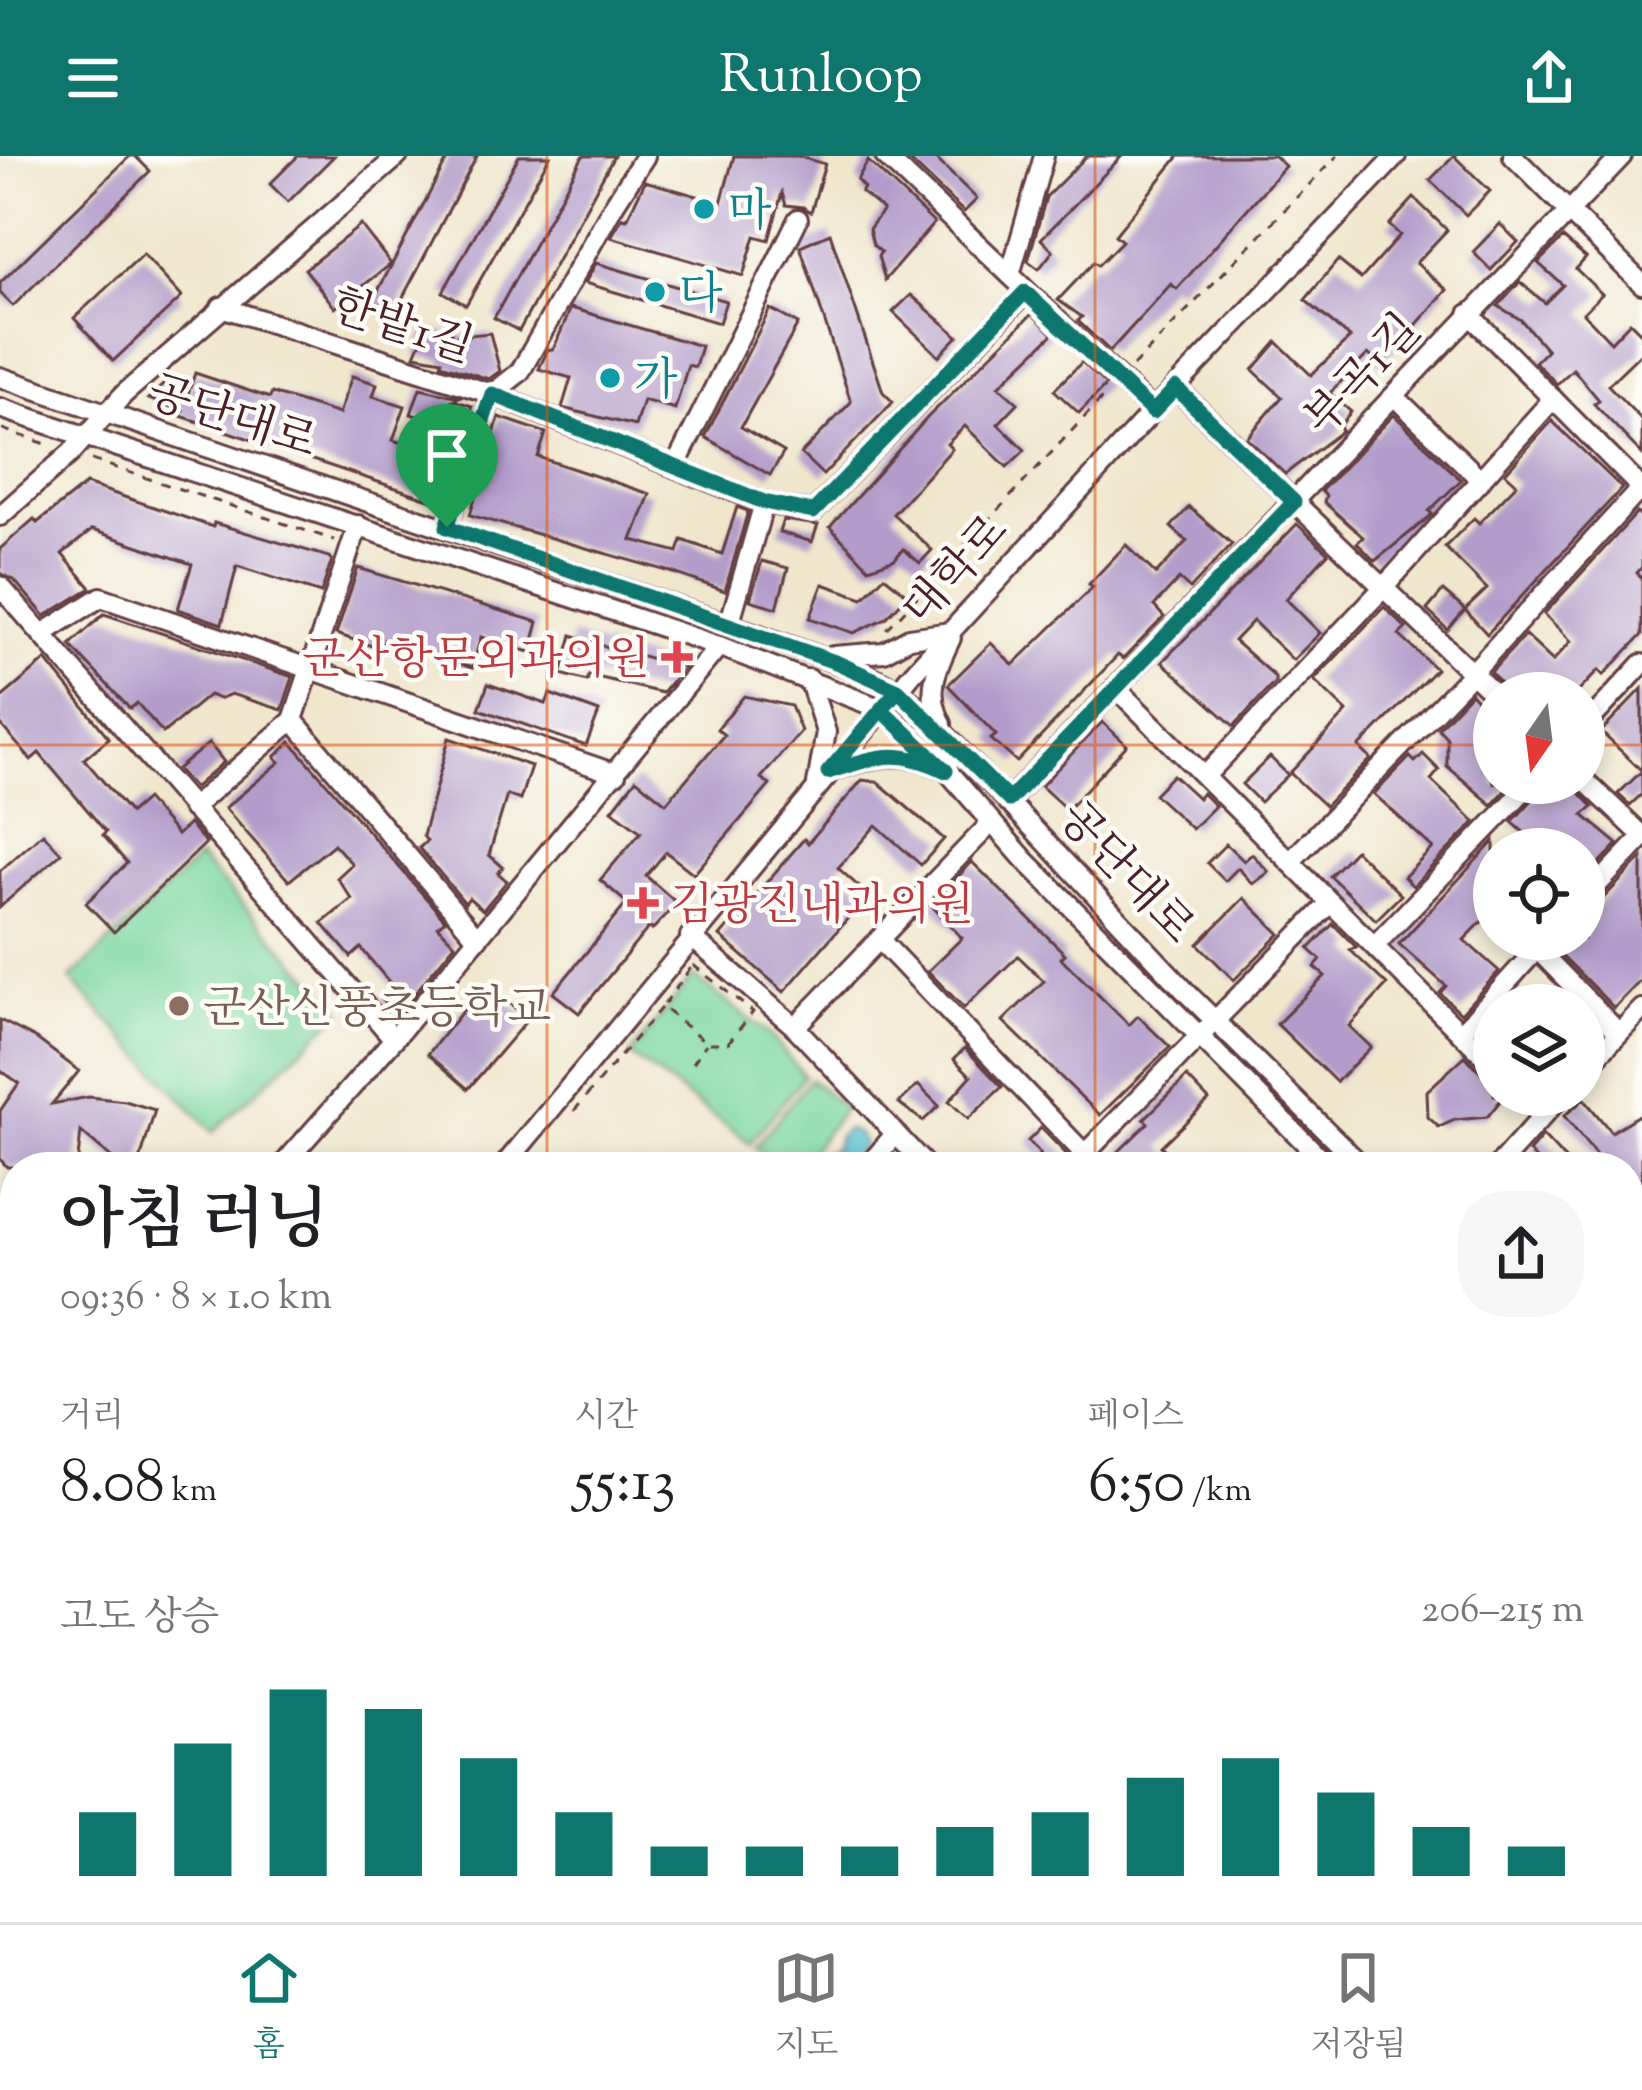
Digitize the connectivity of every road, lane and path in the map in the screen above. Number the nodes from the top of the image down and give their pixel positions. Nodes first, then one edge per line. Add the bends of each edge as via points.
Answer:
1 (398, 156) edge
2 (646, 156) edge
3 (885, 156) edge
4 (1044, 156) edge
5 (1336, 156) edge
6 (1396, 156) edge
7 (1513, 156) edge
8 (1622, 156) edge
9 (1570, 211) junction
10 (798, 219) dead end
11 (1010, 275) junction
12 (1642, 284) edge
13 (1025, 292) junction
14 (221, 307) junction
15 (1469, 314) junction
16 (0, 377) edge
17 (1120, 379) junction
18 (1176, 388) junction
19 (492, 394) junction
20 (1394, 396) junction
21 (1553, 399) junction
22 (0, 408) edge
23 (1153, 412) junction
24 (104, 413) junction
25 (0, 428) edge
26 (86, 436) junction
27 (46, 444) dead end
28 (92, 460) dead end
29 (674, 467) junction
30 (1481, 480) junction
31 (1641, 489) edge
32 (764, 502) junction
33 (1294, 502) junction
34 (0, 516) edge
35 (358, 526) junction
36 (447, 527) junction
37 (351, 546) junction
38 (0, 586) edge
39 (1384, 587) junction
40 (729, 625) junction
41 (955, 627) junction
42 (42, 634) junction
43 (878, 639) dead end
44 (719, 646) junction
45 (817, 655) junction
46 (1642, 664) edge
47 (310, 667) junction
48 (1472, 674) junction
49 (809, 679) junction
50 (1117, 689) junction
51 (898, 690) junction
52 (1605, 704) edge
53 (881, 709) junction
54 (293, 720) junction
55 (950, 739) junction
56 (946, 771) junction
57 (616, 774) junction
58 (1206, 775) junction
59 (822, 778) junction
60 (1009, 800) junction
61 (1605, 800) edge
62 (1511, 804) edge
63 (192, 808) junction
64 (992, 823) junction
65 (1642, 836) edge
66 (1291, 861) junction
67 (1605, 876) edge
68 (1329, 904) junction
69 (691, 936) junction
70 (477, 938) junction
71 (880, 940) junction
72 (1375, 945) junction
73 (1527, 960) edge
74 (1561, 960) edge
75 (662, 1007) junction
76 (1214, 1019) junction
77 (1633, 1022) edge
78 (795, 1027) junction
79 (1461, 1033) junction
80 (1200, 1035) junction
81 (1642, 1037) edge
82 (394, 1039) junction
83 (707, 1043) junction
84 (1473, 1045) edge
85 (1605, 1049) edge
86 (693, 1063) dead end
87 (571, 1116) dead end
88 (1543, 1116) edge
89 (895, 1134) junction
90 (294, 1152) edge
91 (515, 1152) edge
92 (880, 1152) edge
93 (912, 1152) edge
94 (1074, 1152) edge
95 (1094, 1152) edge
96 (1314, 1152) edge
97 (1348, 1152) edge
98 (1511, 1152) edge

1 - 14 street
2 - 19 street via 520,372
3 - 11 street
4 - 11 street
5 - 17 path
6 - 18 street, 대학로
7 - 9 street
8 - 9 street, 부곡1길
9 - 12 street
9 - 15 street, 부곡1길
10 - 29 street
11 - 13 street
13 - 17 street
13 - 32 street, 한밭1길 via 813,512
14 - 19 street, 한밭1길
14 - 24 street
15 - 20 street, 부곡1길
15 - 21 street
16 - 24 street, 공단대로
17 - 23 street
17 - 43 path
18 - 23 street, 대학로
18 - 33 street
19 - 29 street, 한밭1길
19 - 36 street
20 - 30 street
20 - 33 street, 부곡1길
21 - 30 street
21 - 31 street
22 - 26 street, 공단대로
23 - 41 street, 대학로
24 - 26 street
24 - 36 street, 공단대로
25 - 27 path
26 - 34 street
26 - 35 street, 공단대로
28 - 37 path
29 - 32 street, 한밭1길
30 - 39 street
31 - 48 street
32 - 40 street
33 - 39 street
33 - 50 street, 부곡1길
35 - 37 street
35 - 44 street, 공단대로
36 - 40 street, 공단대로
37 - 47 street
38 - 42 street
39 - 48 street
39 - 58 street
40 - 45 street, 공단대로
41 - 45 street via 871,654
41 - 51 street, 대학로
41 - 55 street via 934,674 932,704
42 - 47 street via 101,597
42 - 63 street
44 - 49 street, 공단대로
44 - 57 street
45 - 51 street, 공단대로
46 - 52 street
47 - 54 street
47 - 57 street
48 - 66 street
49 - 53 street, 공단대로
49 - 59 street via 826,732
50 - 58 street
50 - 60 street, 부곡1길
51 - 53 street, 대학로
51 - 55 street, 공단대로
53 - 56 street, 공단대로
53 - 59 street, 대학로
54 - 63 street
54 - 70 street
55 - 60 street, 공단대로
56 - 59 street via 912,754
56 - 64 street, 공단대로
57 - 70 street
58 - 66 street
59 - 69 street, 대학로
60 - 76 street, 공단대로
61 - 65 street
62 - 72 street
63 - 82 street
64 - 71 street
64 - 80 street, 공단대로
65 - 67 street
66 - 68 street
68 - 72 street
68 - 76 street
69 - 78 street
69 - 91 street, 대학로
70 - 82 street
71 - 78 street
71 - 94 street
72 - 79 street
73 - 79 street
74 - 77 street
75 - 83 path
75 - 83 path via 693,965 753,1012 728,1043
75 - 87 path
76 - 80 street
76 - 97 street, 공단대로
77 - 81 street
77 - 85 street
78 - 89 street
79 - 84 street
80 - 95 street
80 - 96 street, 공단대로
82 - 90 street
83 - 86 path
88 - 98 street
89 - 92 street
89 - 93 street

